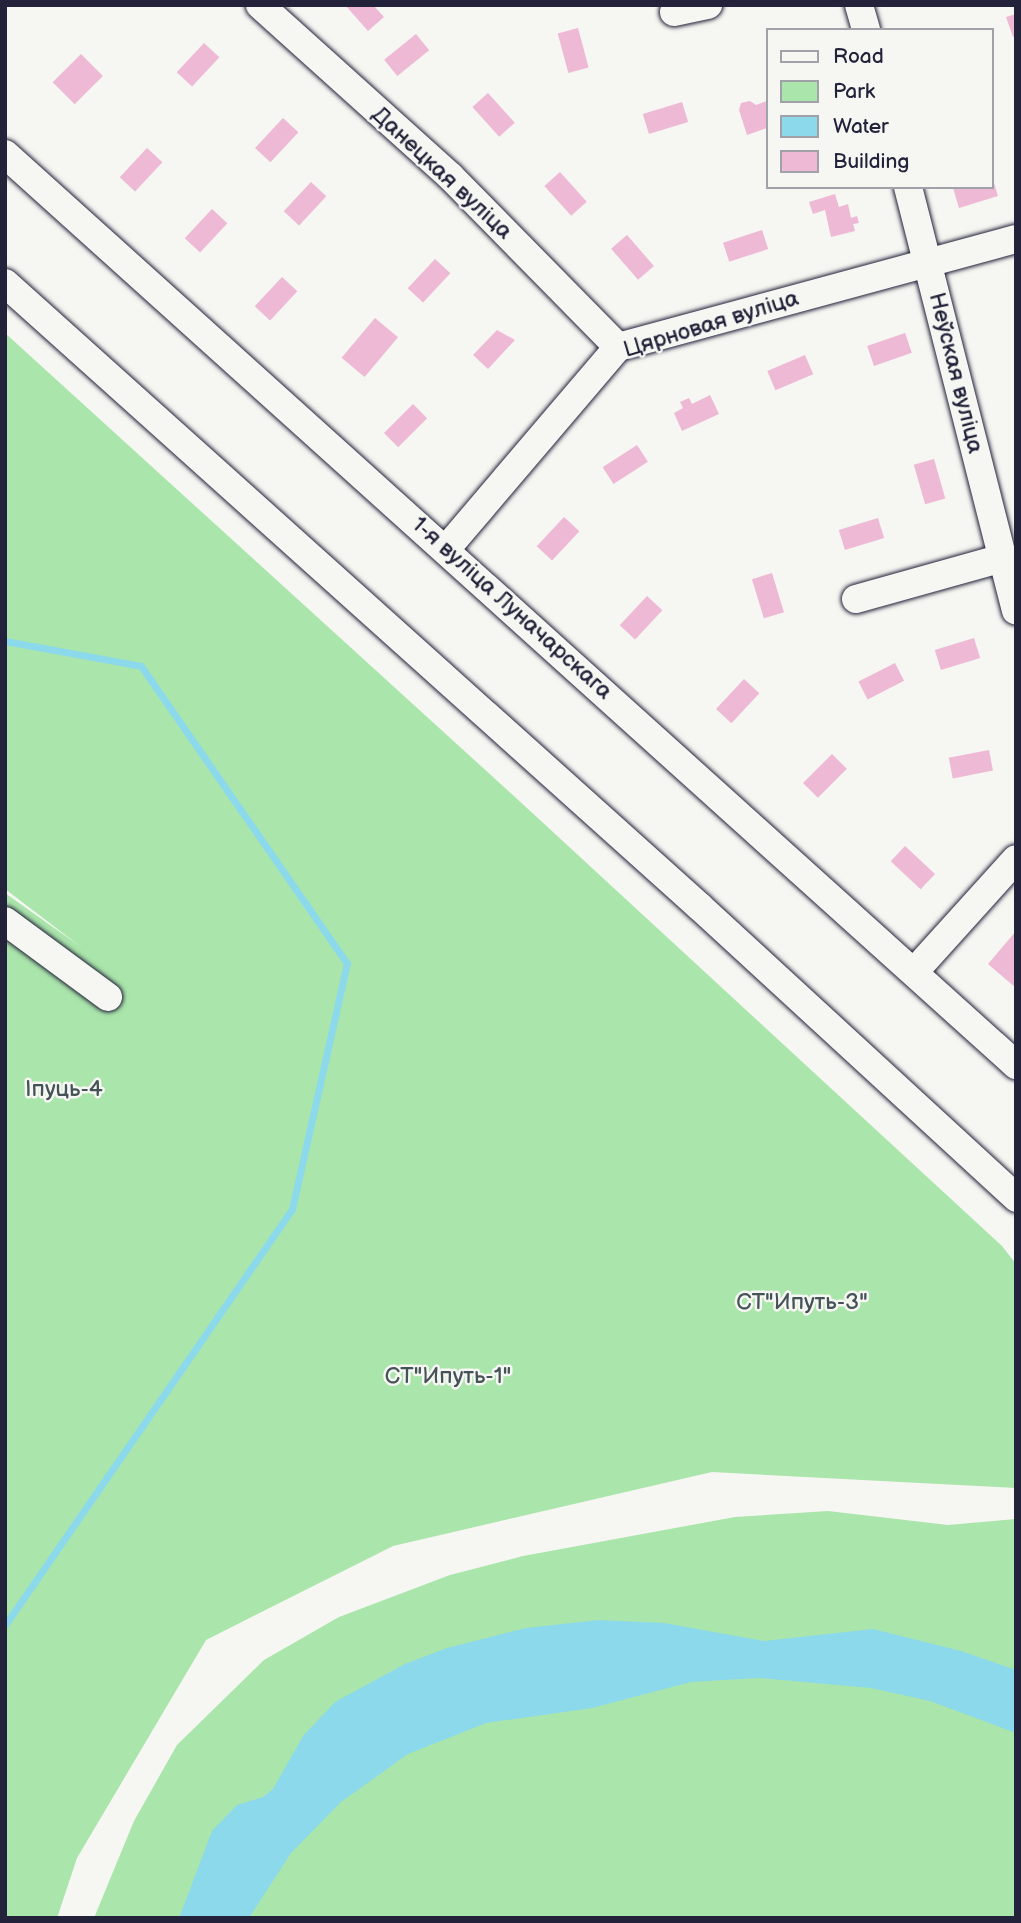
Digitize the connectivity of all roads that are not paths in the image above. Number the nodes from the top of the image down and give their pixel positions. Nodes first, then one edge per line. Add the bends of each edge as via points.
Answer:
1 (260, 5) edge
2 (708, 5) edge
3 (859, 5) edge
4 (674, 12) dead end
5 (865, 28) edge
6 (5, 154) edge
7 (909, 189) edge
8 (1016, 239) edge
9 (929, 261) junction
10 (5, 283) edge
11 (618, 347) junction
12 (447, 548) junction
13 (1006, 549) edge
14 (856, 599) dead end
15 (1016, 610) edge
16 (1016, 859) edge
17 (5, 921) edge
18 (914, 972) junction
19 (108, 997) dead end
20 (1016, 1065) edge
21 (1016, 1198) edge

1 - 11 street, Данецкая вуліца via 450,176
2 - 4 street
3 - 5 street
6 - 12 street, 1-я вуліца Луначарскага
7 - 9 street, Неўская вуліца
8 - 9 street, Цярновая вуліца
9 - 11 street, Цярновая вуліца
9 - 13 street, Неўская вуліца
10 - 21 street via 700,907
11 - 12 street, Цярновая вуліца
12 - 18 street, 1-я вуліца Луначарскага
13 - 14 street
13 - 15 street, Неўская вуліца
16 - 18 street
17 - 19 street
18 - 20 street, 1-я вуліца Луначарскага

